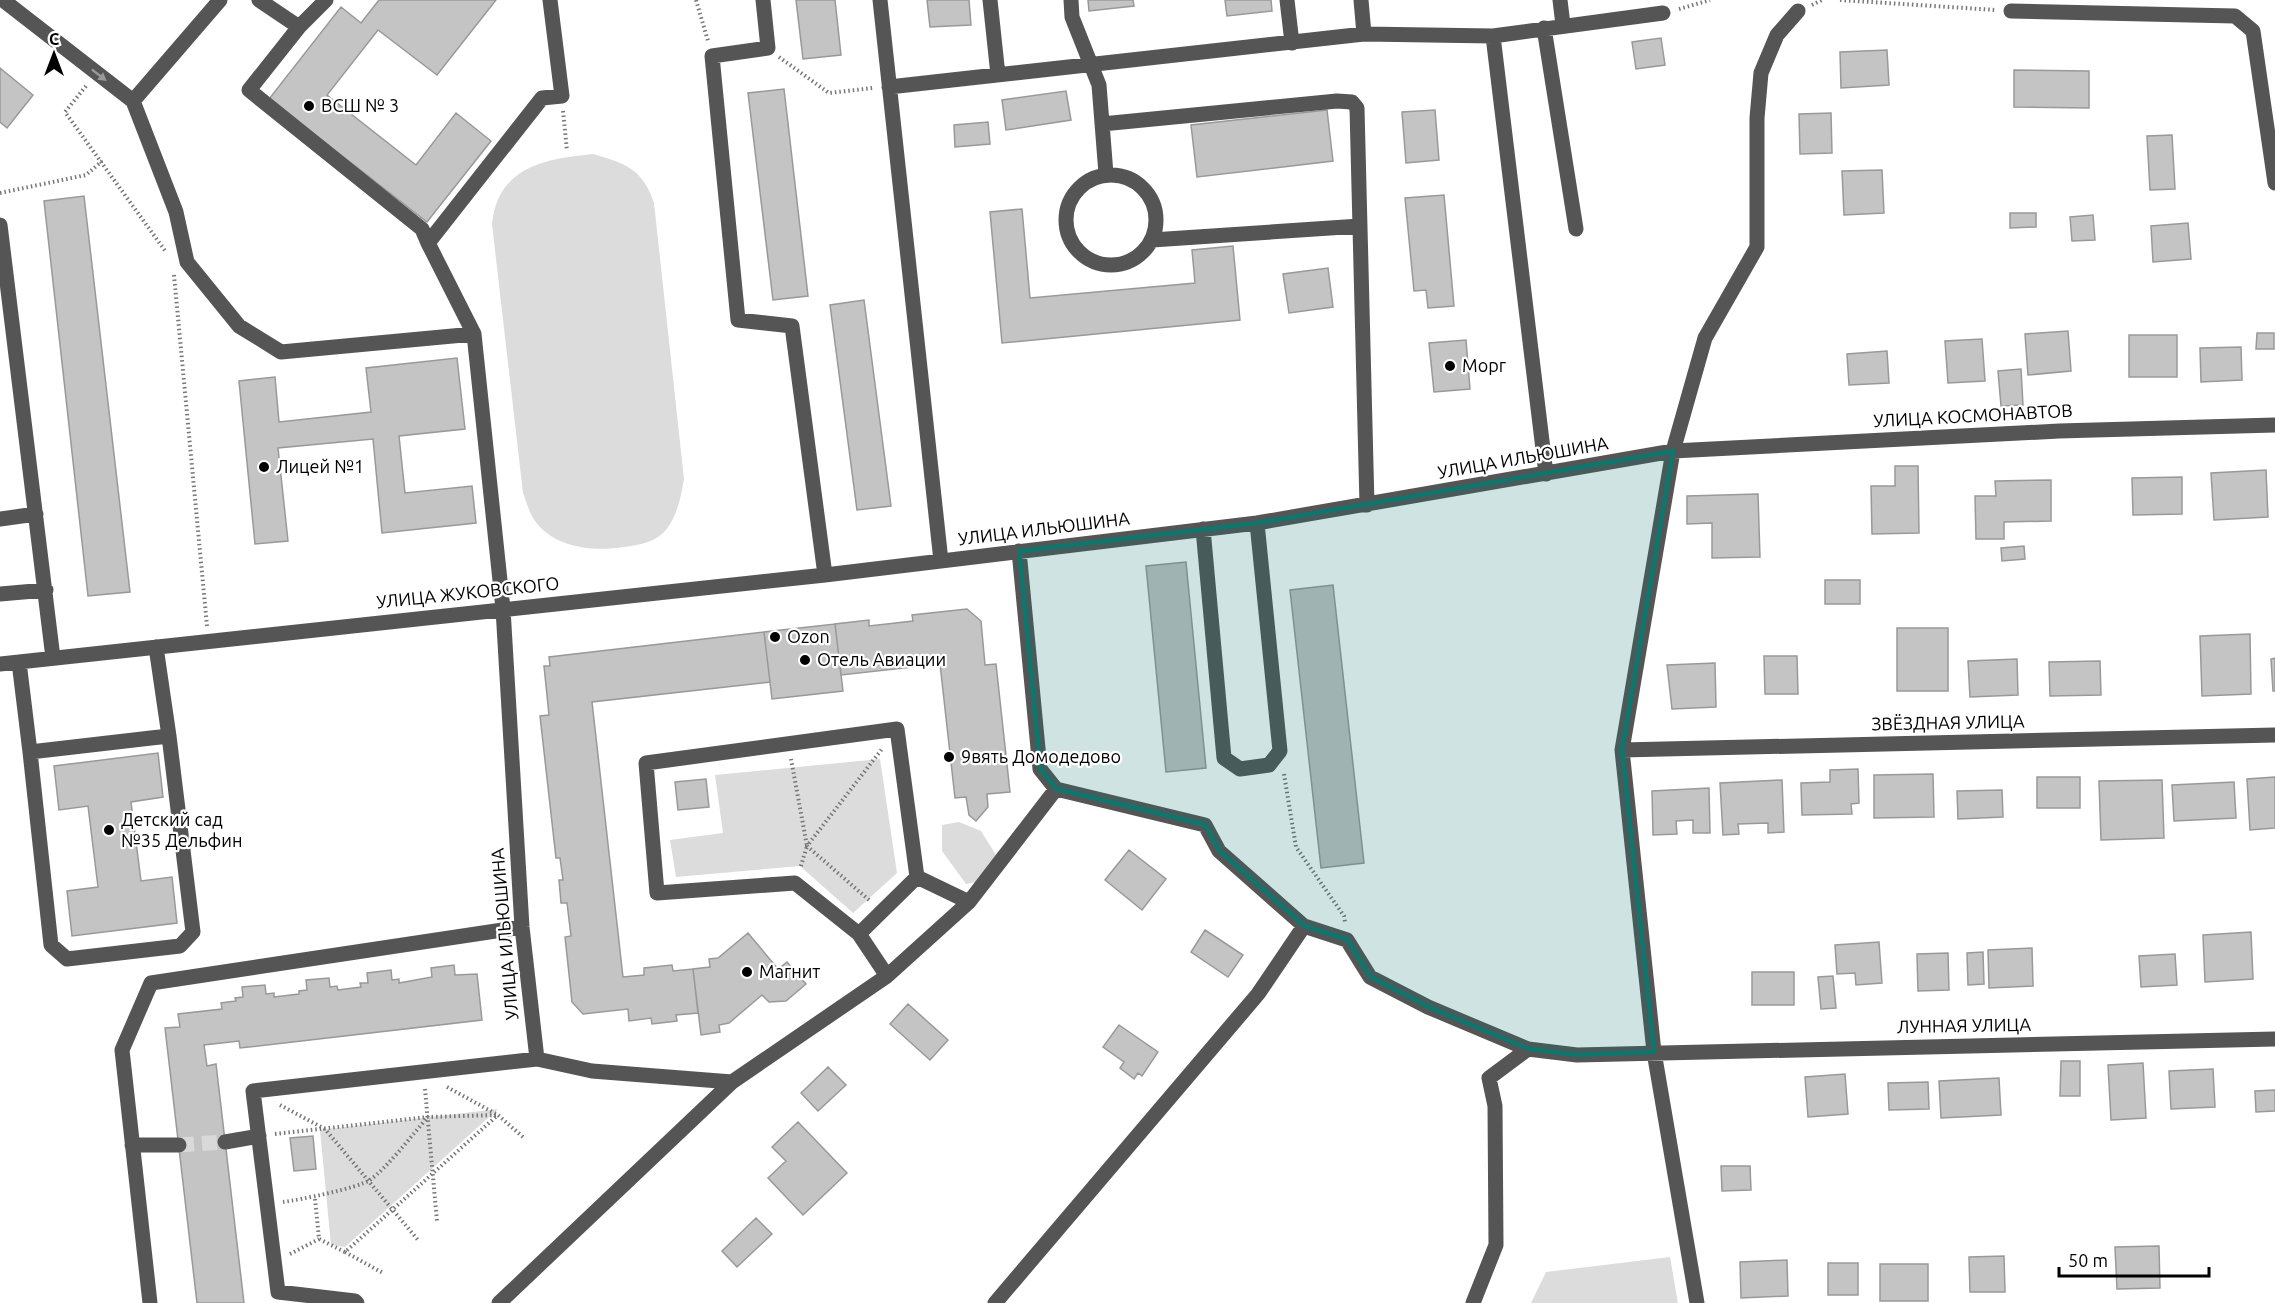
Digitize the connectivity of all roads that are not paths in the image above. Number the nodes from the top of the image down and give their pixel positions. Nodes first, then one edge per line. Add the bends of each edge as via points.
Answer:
1 (3, 0) edge
2 (220, 0) edge
3 (259, 0) edge
4 (326, 0) edge
5 (550, 0) edge
6 (763, 0) edge
7 (880, 0) edge
8 (990, 0) edge
9 (1071, 0) edge
10 (1287, 0) edge
11 (1360, 0) edge
12 (1560, 0) edge
13 (1798, 11) dead end
14 (2011, 11) road end
15 (1663, 13) road end
16 (1563, 26) junction
17 (299, 27) junction
18 (1544, 28) junction
19 (1364, 34) junction
20 (1493, 36) junction
21 (1292, 43) junction
22 (1092, 64) junction
23 (998, 75) junction
24 (889, 87) junction
25 (133, 101) junction
26 (1102, 124) junction
27 (1106, 174) junction
28 (2275, 183) edge
29 (0, 225) edge
30 (1360, 226) junction
31 (1576, 229) dead end
32 (1152, 240) junction
33 (428, 243) junction
34 (474, 334) junction
35 (2275, 425) edge
36 (1673, 451) junction
37 (1546, 474) junction
38 (1367, 505) junction
39 (36, 514) junction
40 (0, 519) edge
41 (1257, 523) junction
42 (1203, 529) junction
43 (1019, 551) junction
44 (941, 561) junction
45 (825, 575) junction
46 (46, 590) junction
47 (0, 594) edge
48 (503, 609) junction
49 (156, 646) junction
50 (53, 658) junction
51 (20, 662) junction
52 (0, 664) edge
53 (2275, 735) edge
54 (169, 736) junction
55 (1622, 750) junction
56 (30, 752) junction
57 (1056, 789) junction
58 (917, 877) junction
59 (969, 902) junction
60 (1304, 926) junction
61 (522, 927) junction
62 (859, 934) junction
63 (887, 976) junction
64 (2275, 1039) edge
65 (1528, 1049) junction
66 (1654, 1052) junction
67 (537, 1059) junction
68 (732, 1082) junction
69 (259, 1136) junction
70 (225, 1142) tunnel mouth
71 (132, 1145) junction
72 (179, 1145) tunnel mouth
73 (150, 1303) edge
74 (357, 1303) edge
75 (499, 1303) edge
76 (995, 1303) edge
77 (1473, 1303) edge
78 (1697, 1303) edge

1 -> 25 street
2 - 25 street
3 - 17 street
4 - 17 street
5 - 33 street via 562,96 542,98
6 - 45 street via 768,48 712,56 738,320 792,326
7 - 24 street, УЛИЦА ИЛЬЮШИНА
8 - 23 street
9 - 22 street via 1072,17
10 - 21 street
11 - 19 street
12 - 16 street
13 - 36 street via 1777,35 1761,73 1757,118 1758,248 1705,338
14 - 28 street via 2235,16 2253,31
15 - 16 street
16 - 18 street
17 - 33 street via 249,90 422,229
18 - 20 street
18 - 31 street
19 - 20 street
19 - 21 street
20 - 37 street
21 - 22 street
22 - 23 street
22 - 26 street via 1099,84
23 - 24 street
24 - 44 street, УЛИЦА ИЛЬЮШИНА
25 - 34 street via 176,212 187,262 239,326 281,352
26 - 27 street
26 - 30 street via 1352,102 1357,108
27 - 32 street via 1130,178 1147,192 1156,220
27 - 32 street via 1092,178 1071,196 1065,213 1066,230 1074,248 1088,260 1113,266 1130,262
29 - 39 street
30 - 32 street
30 - 38 street
33 - 34 street
34 - 48 street, УЛИЦА ИЛЬЮШИНА
35 - 36 street, УЛИЦА КОСМОНАВТОВ via 2059,431
36 - 37 street, УЛИЦА ИЛЬЮШИНА
36 - 55 street
37 - 38 street, УЛИЦА ИЛЬЮШИНА
38 - 41 street, УЛИЦА ИЛЬЮШИНА
39 - 40 street
39 - 46 street
41 - 42 street, УЛИЦА ИЛЬЮШИНА
41 - 42 street via 1280,751 1269,765 1240,769 1224,758
42 - 43 street, УЛИЦА ИЛЬЮШИНА
43 - 44 street, УЛИЦА ИЛЬЮШИНА
43 - 57 street via 1040,769
44 - 45 street, УЛИЦА ЖУКОВСКОГО
45 - 48 street, УЛИЦА ЖУКОВСКОГО
46 - 47 street
46 - 50 street
48 - 49 street, УЛИЦА ЖУКОВСКОГО
48 - 61 street, УЛИЦА ИЛЬЮШИНА
49 - 50 street, УЛИЦА ЖУКОВСКОГО
49 - 54 street
50 - 51 street, УЛИЦА ЖУКОВСКОГО
51 - 52 street, УЛИЦА ЖУКОВСКОГО
51 - 56 street
53 - 55 street, ЗВЁЗДНАЯ УЛИЦА
54 - 56 street
54 - 56 street via 193,932 180,946 67,959 51,945
55 - 66 street
57 - 59 street
57 - 60 street via 1205,825 1219,851
58 - 59 street
58 - 62 street
58 - 62 street via 897,729 646,763 657,893 795,883
59 - 63 street
60 - 65 street, ЛУННАЯ УЛИЦА via 1347,940 1370,976 1428,1007
60 - 76 street via 1258,994
61 - 67 street, УЛИЦА ИЛЬЮШИНА
61 - 71 street via 151,983 122,1050
62 - 63 street
63 - 68 street
64 - 66 street, ЛУННАЯ УЛИЦА
65 - 66 street, ЛУННАЯ УЛИЦА via 1577,1055
65 - 77 street via 1489,1078 1495,1106 1496,1245
66 - 78 street
67 - 68 street via 592,1071
67 - 69 street via 253,1091
68 - 75 street
69 - 70 street
69 - 74 street via 278,1292
71 - 72 street
71 - 73 street

